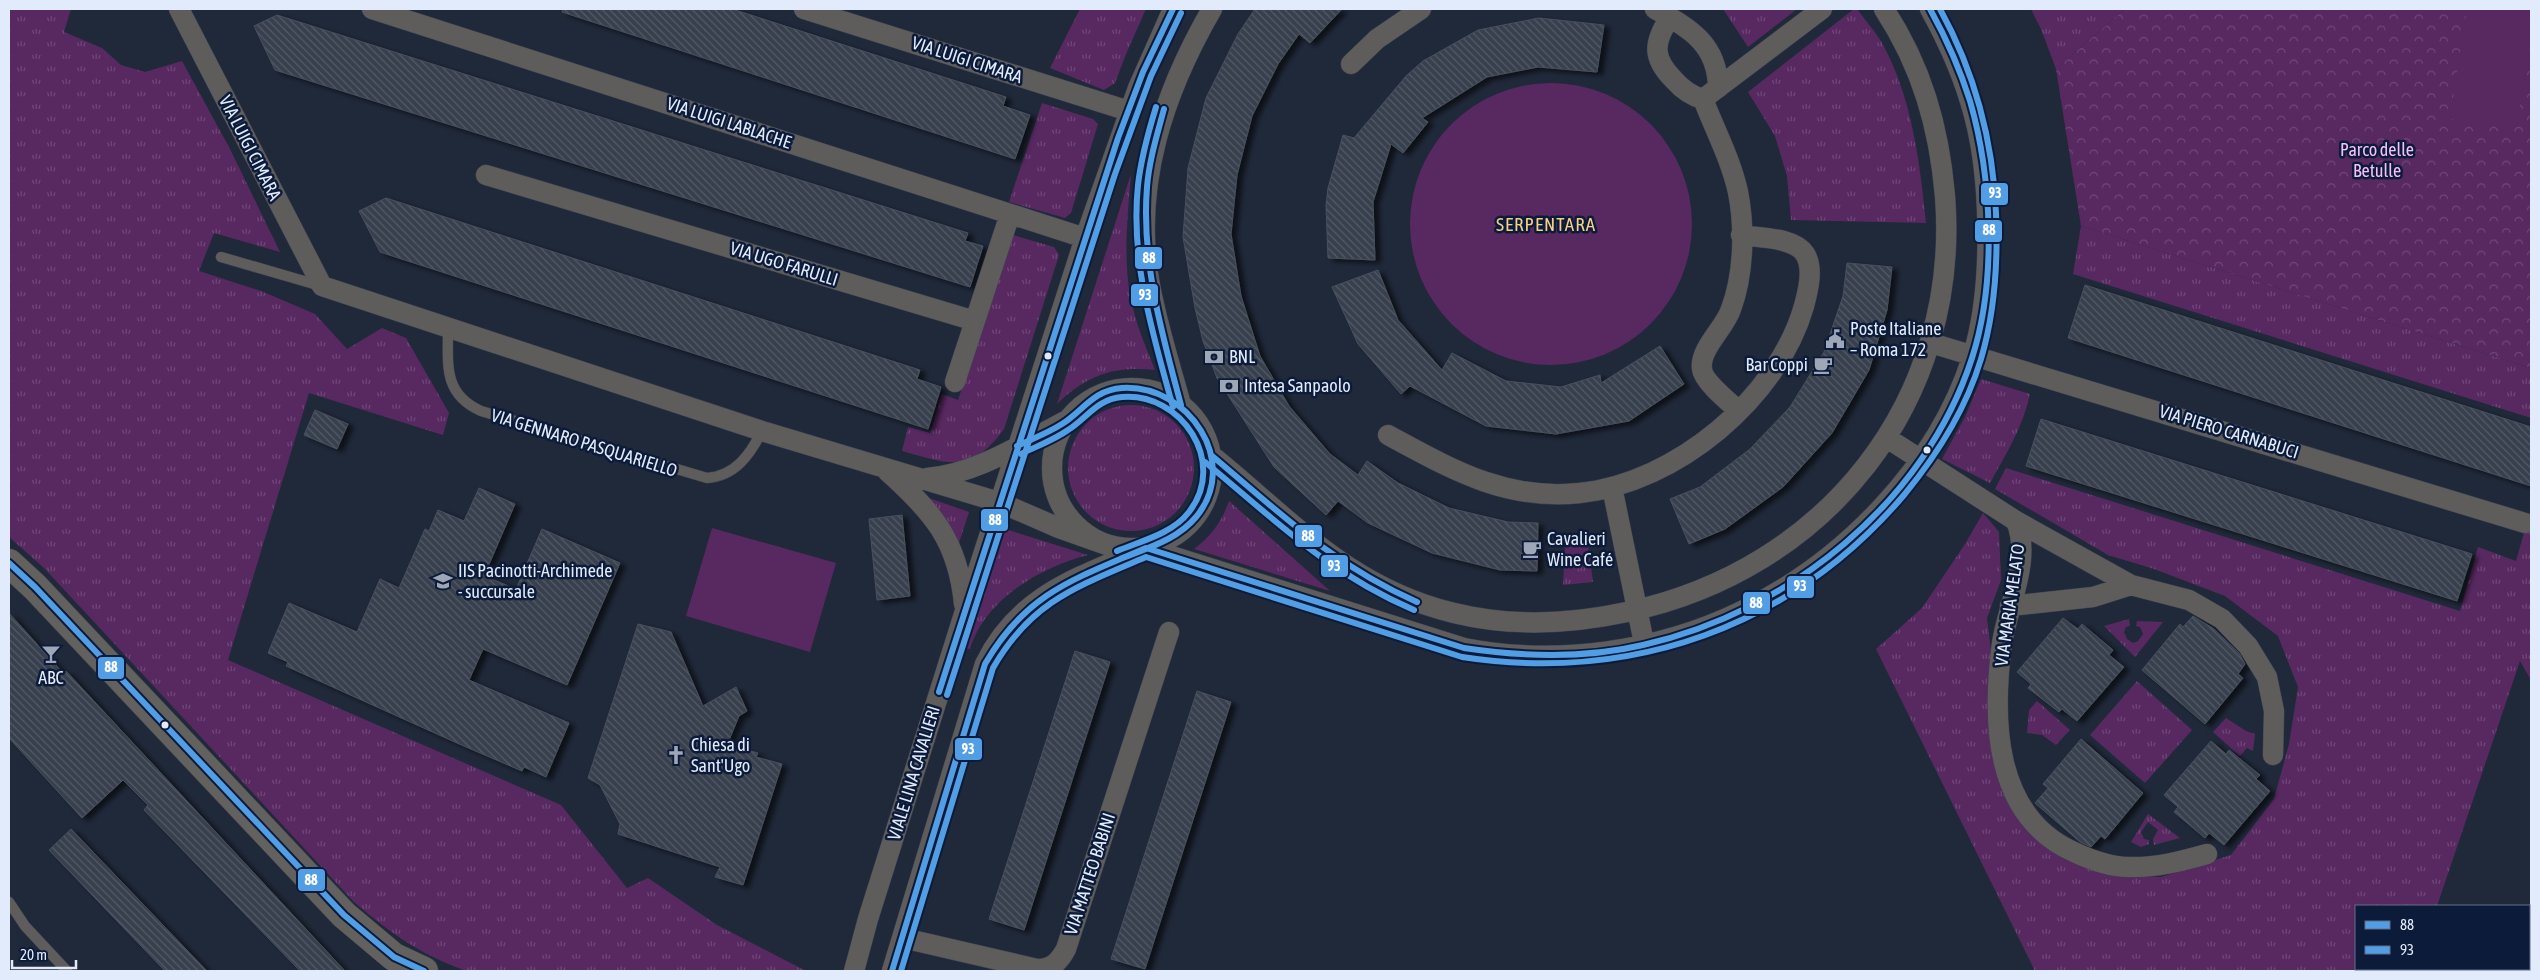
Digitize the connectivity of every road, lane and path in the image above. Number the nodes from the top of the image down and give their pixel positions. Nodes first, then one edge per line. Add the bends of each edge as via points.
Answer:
1 (372, 9) edge
2 (804, 9) edge
3 (1172, 9) edge
4 (1212, 9) edge
5 (1421, 9) edge
6 (1822, 9) edge
7 (1884, 9) edge
8 (1930, 9) edge
9 (181, 10) edge
10 (1663, 13) edge
11 (1351, 64) dead end
12 (1710, 94) junction
13 (1129, 111) junction
14 (486, 176) dead end
15 (1010, 214) junction
16 (1741, 235) junction
17 (1085, 238) junction
18 (221, 257) dead end
19 (322, 286) junction
20 (975, 321) junction
21 (448, 329) junction
22 (1931, 343) junction
23 (1973, 356) junction
24 (955, 382) dead end
25 (1182, 405) junction
26 (1739, 410) junction
27 (1067, 420) junction
28 (762, 431) junction
29 (1388, 435) dead end
30 (1887, 438) junction
31 (1017, 446) junction
32 (1211, 455) junction
33 (1920, 461) junction
34 (884, 468) junction
35 (921, 478) junction
36 (1612, 487) junction
37 (999, 502) junction
38 (2016, 521) junction
39 (2525, 523) dead end
40 (1106, 545) junction
41 (1146, 548) junction
42 (9, 563) edge
43 (2131, 586) junction
44 (2010, 606) junction
45 (1638, 610) junction
46 (964, 611) junction
47 (1169, 632) dead end
48 (1644, 643) junction
49 (2273, 755) dead end
50 (2207, 854) dead end
51 (9, 902) edge
52 (903, 938) junction
53 (393, 964) edge
54 (67, 971) edge
55 (424, 971) edge
56 (854, 971) edge
57 (892, 971) edge

1 - 15 street, VIA LUIGI LABLACHE
2 - 13 street, VIA LUIGI CIMARA
3 - 13 street, VIALE LINA CAVALIERI
4 - 25 street via 1183,63 1164,112 1151,160 1147,199 1149,281
5 - 11 street via 1377,38
6 - 12 street
7 - 22 street via 1918,71 1934,121 1944,180 1946,262
8 - 23 street via 1958,65 1971,102 1979,140 1986,262 1984,299
9 - 19 street, VIA LUIGI CIMARA
10 - 12 street via 1698,38 1712,54 1717,69
10 - 12 street via 1657,58 1662,68 1682,89
12 - 16 street via 1738,192
13 - 17 street, VIALE LINA CAVALIERI
14 - 20 street, VIA UGO FARULLI
15 - 17 street, VIA LUIGI LABLACHE
15 - 20 street
16 - 26 street via 1739,274 1733,304 1726,322 1707,347 1702,369 1708,380
16 - 26 street via 1785,242 1801,249 1808,259 1809,276 1802,314 1786,350 1764,383
17 - 31 street, VIALE LINA CAVALIERI
18 - 19 lane
19 - 21 street
20 - 24 street
21 - 28 street
21 - 28 lane, VIA GENNARO PASQUARIELLO via 448,360 453,389 463,401 481,411 707,478 723,476 736,468 750,453
22 - 23 street, VIA PIERO CARNABUCI
22 - 30 street via 1915,385
23 - 33 street via 1948,416
23 - 39 street, VIA PIERO CARNABUCI
25 - 27 street via 1153,390 1121,388 1091,399
25 - 32 street via 1201,427
26 - 36 street via 1679,458
27 - 31 street
27 - 40 street via 1054,448 1051,478 1055,493 1061,507 1080,530
28 - 34 street
29 - 36 street via 1462,474 1502,488 1546,495
30 - 33 street, VIA MARIA MELATO
30 - 45 street via 1835,500 1784,545 1726,580
31 - 35 street via 964,470
31 - 37 street, VIALE LINA CAVALIERI
32 - 41 street via 1210,486 1198,515 1175,536
32 - 45 street via 1348,569 1426,605 1486,619 1524,622 1581,621
33 - 38 street, VIA MARIA MELATO
33 - 48 street via 1854,534 1763,601 1720,621
34 - 35 street
34 - 46 street via 912,494 942,530 958,565
35 - 37 street
36 - 45 street
37 - 40 street
37 - 46 street, VIALE LINA CAVALIERI
38 - 43 street, VIA MARIA MELATO
38 - 44 street, VIA MARIA MELATO via 2022,551
40 - 41 street
41 - 48 street via 1432,640 1480,652 1550,656
41 - 52 street, VIALE LINA CAVALIERI via 1077,576 1042,596 1010,624 991,650 981,674
42 - 53 street
43 - 44 street via 2084,599
43 - 49 street, VIA MARIA MELATO via 2200,605 2222,619 2248,646 2271,691
44 - 50 street, VIA MARIA MELATO via 2001,660 2000,748 2007,777 2025,814 2057,844 2105,864 2141,867
45 - 48 street
46 - 56 street, VIALE LINA CAVALIERI
47 - 52 street, VIA MATTEO BABINI via 1066,949 1059,961 1038,969
51 - 54 lane via 25,926
52 - 57 street, VIALE LINA CAVALIERI
53 - 55 street

